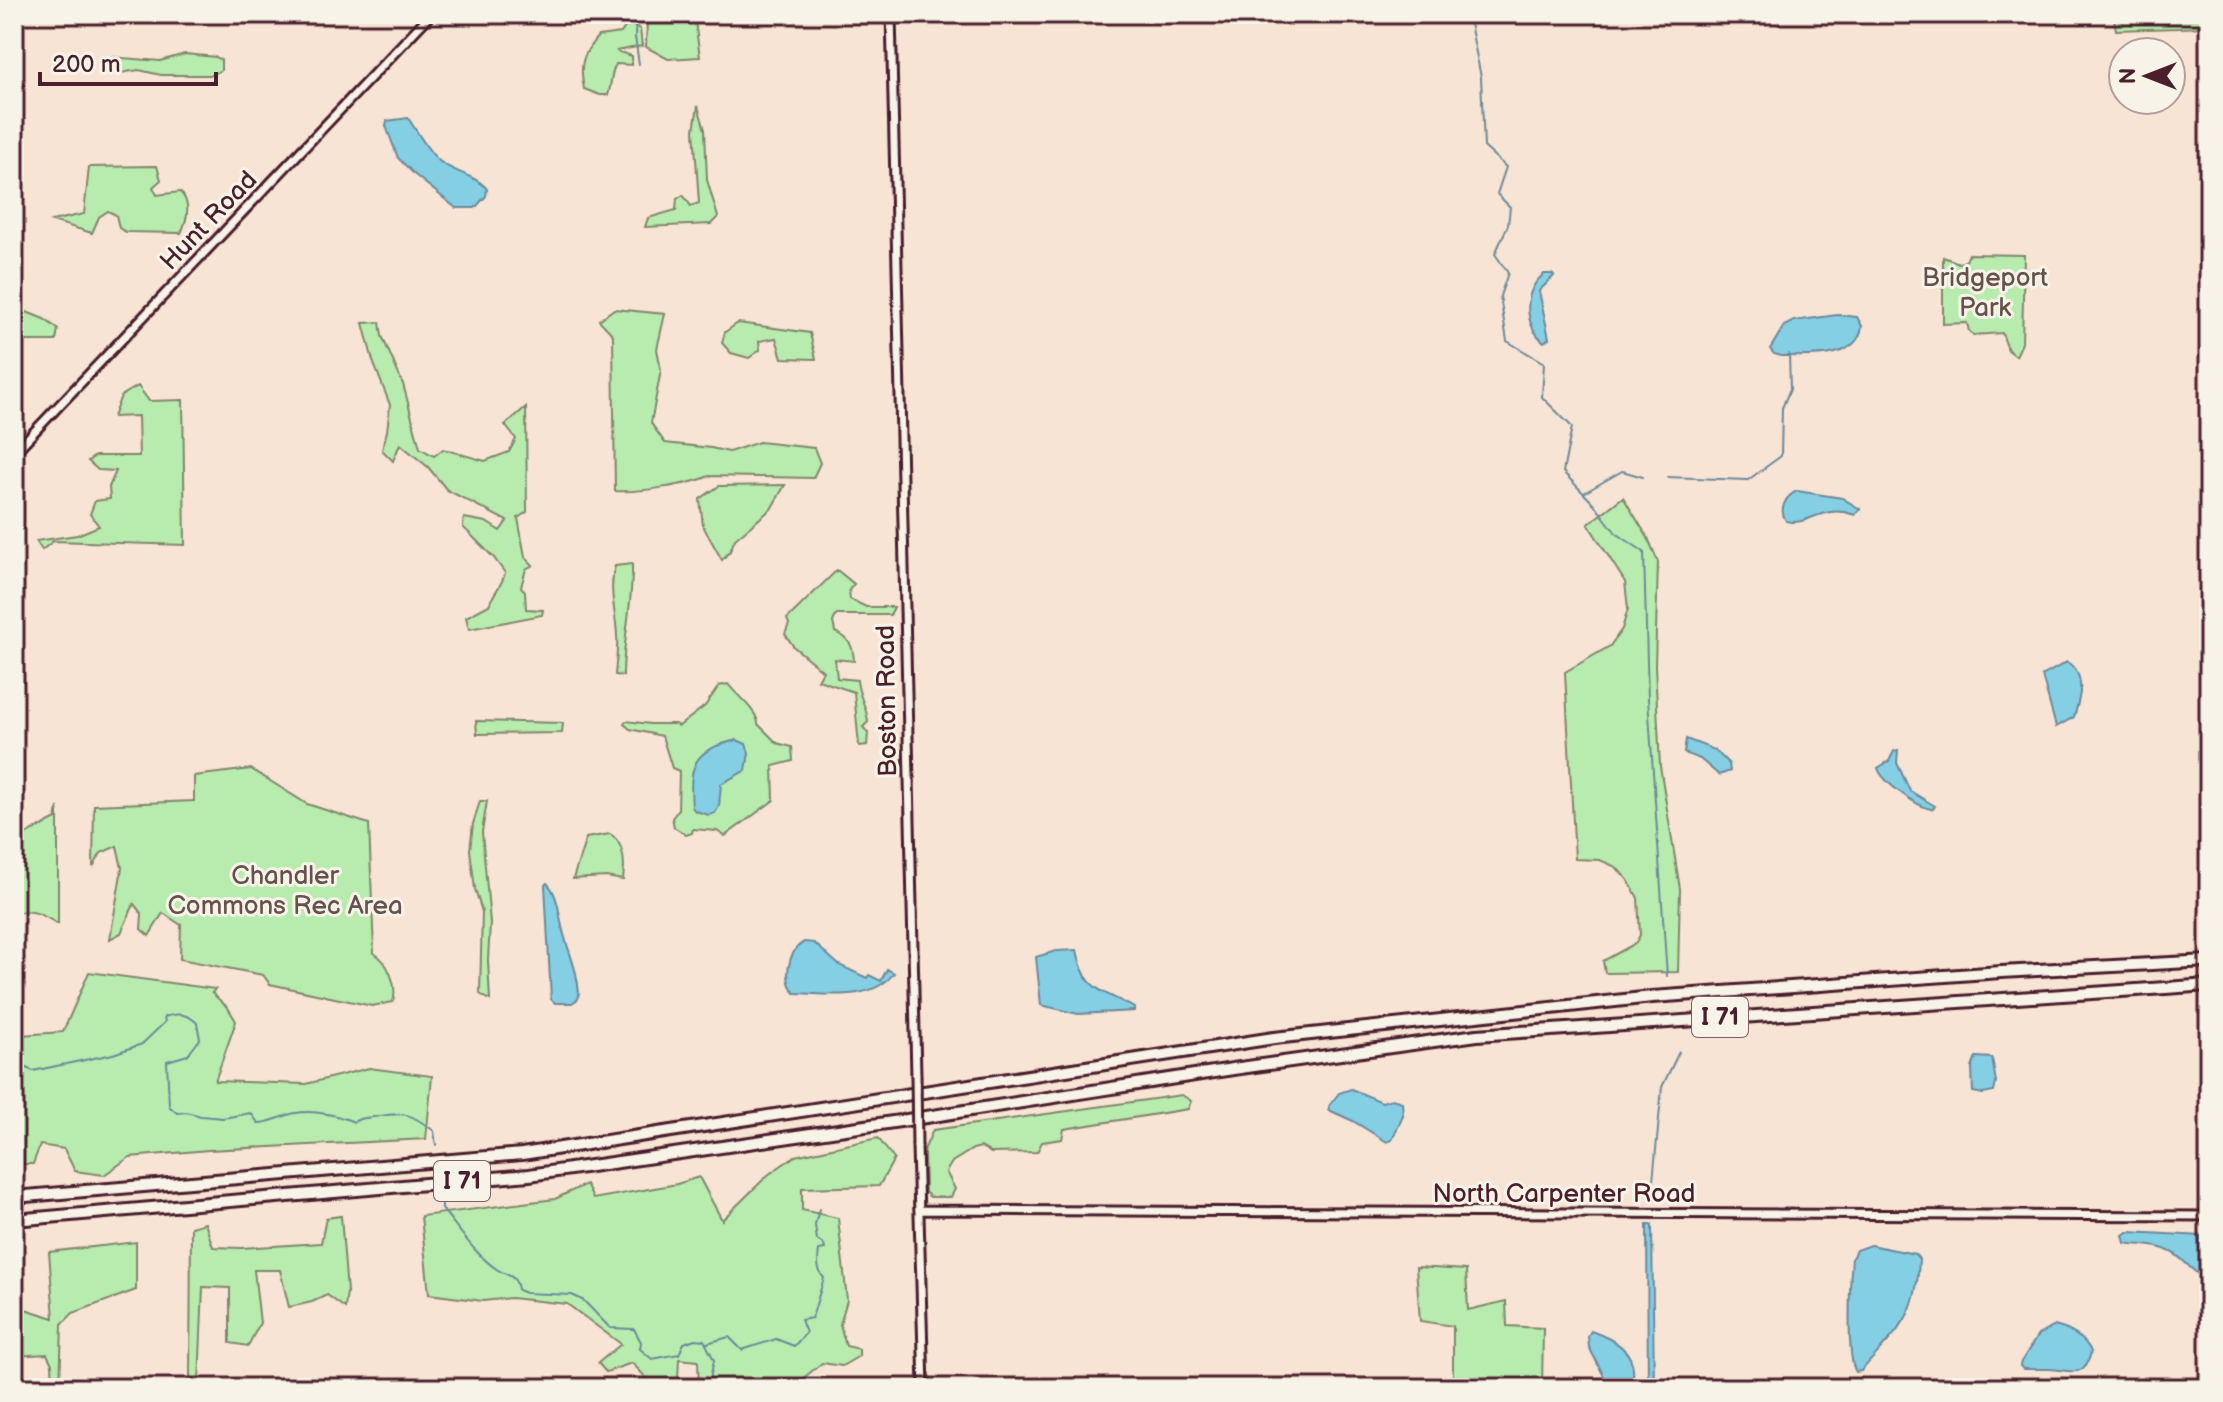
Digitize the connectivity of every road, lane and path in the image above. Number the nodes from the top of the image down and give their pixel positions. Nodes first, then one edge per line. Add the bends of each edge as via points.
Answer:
1 (431, 14) edge
2 (891, 14) edge
3 (14, 453) edge
4 (2209, 961) edge
5 (2209, 985) edge
6 (14, 1197) edge
7 (919, 1210) junction
8 (2209, 1216) edge
9 (14, 1220) edge
10 (924, 1388) edge

1 - 3 street, Hunt Road
2 - 7 street, Boston Road, bridge
4 - 6 highway, I 71 via 1652,997 1274,1038 522,1154
5 - 9 highway, I 71 via 1477,1035 529,1175
7 - 8 street, North Carpenter Road
7 - 10 street, Boston Road

